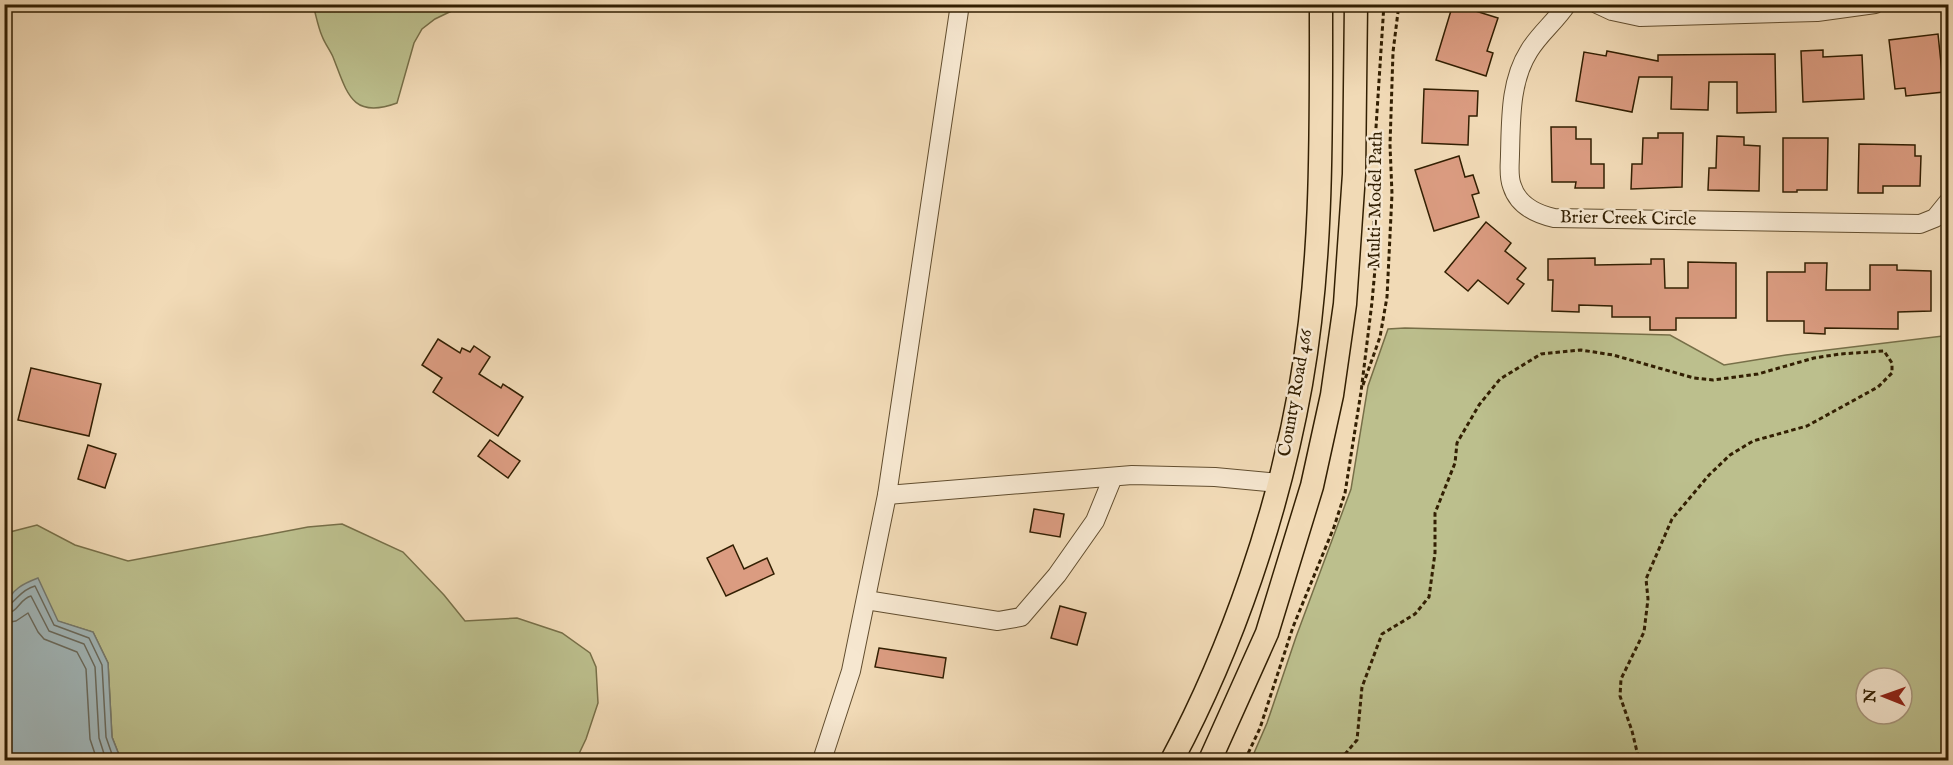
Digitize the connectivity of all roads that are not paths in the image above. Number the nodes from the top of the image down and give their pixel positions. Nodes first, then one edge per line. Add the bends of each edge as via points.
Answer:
1 (960, 4) edge
2 (1322, 4) edge
3 (1356, 4) edge
4 (1567, 4) edge
5 (1597, 4) edge
6 (1875, 4) edge
7 (1948, 202) edge
8 (1113, 477) junction
9 (1279, 483) junction
10 (887, 495) junction
11 (1299, 529) junction
12 (866, 600) junction
13 (822, 760) edge
14 (1172, 760) edge
15 (1210, 760) edge

1 - 10 street
2 - 9 main road, County Road 466 via 1321,172 1311,299 1301,384
3 - 11 main road, County Road 466 via 1354,174 1345,304 1332,394
4 - 7 street, Brier Creek Circle via 1529,50 1514,91 1512,187 1537,214 1554,218 1920,224 1935,218
5 - 6 street via 1640,17 1817,12
8 - 9 street via 1215,477
8 - 10 street
8 - 12 street via 1095,521 1021,617 998,621
9 - 11 main road via 1291,489 1299,503
9 - 14 main road, County Road 466 via 1237,621
10 - 12 street
11 - 15 main road, County Road 466 via 1267,633
12 - 13 street via 851,671

